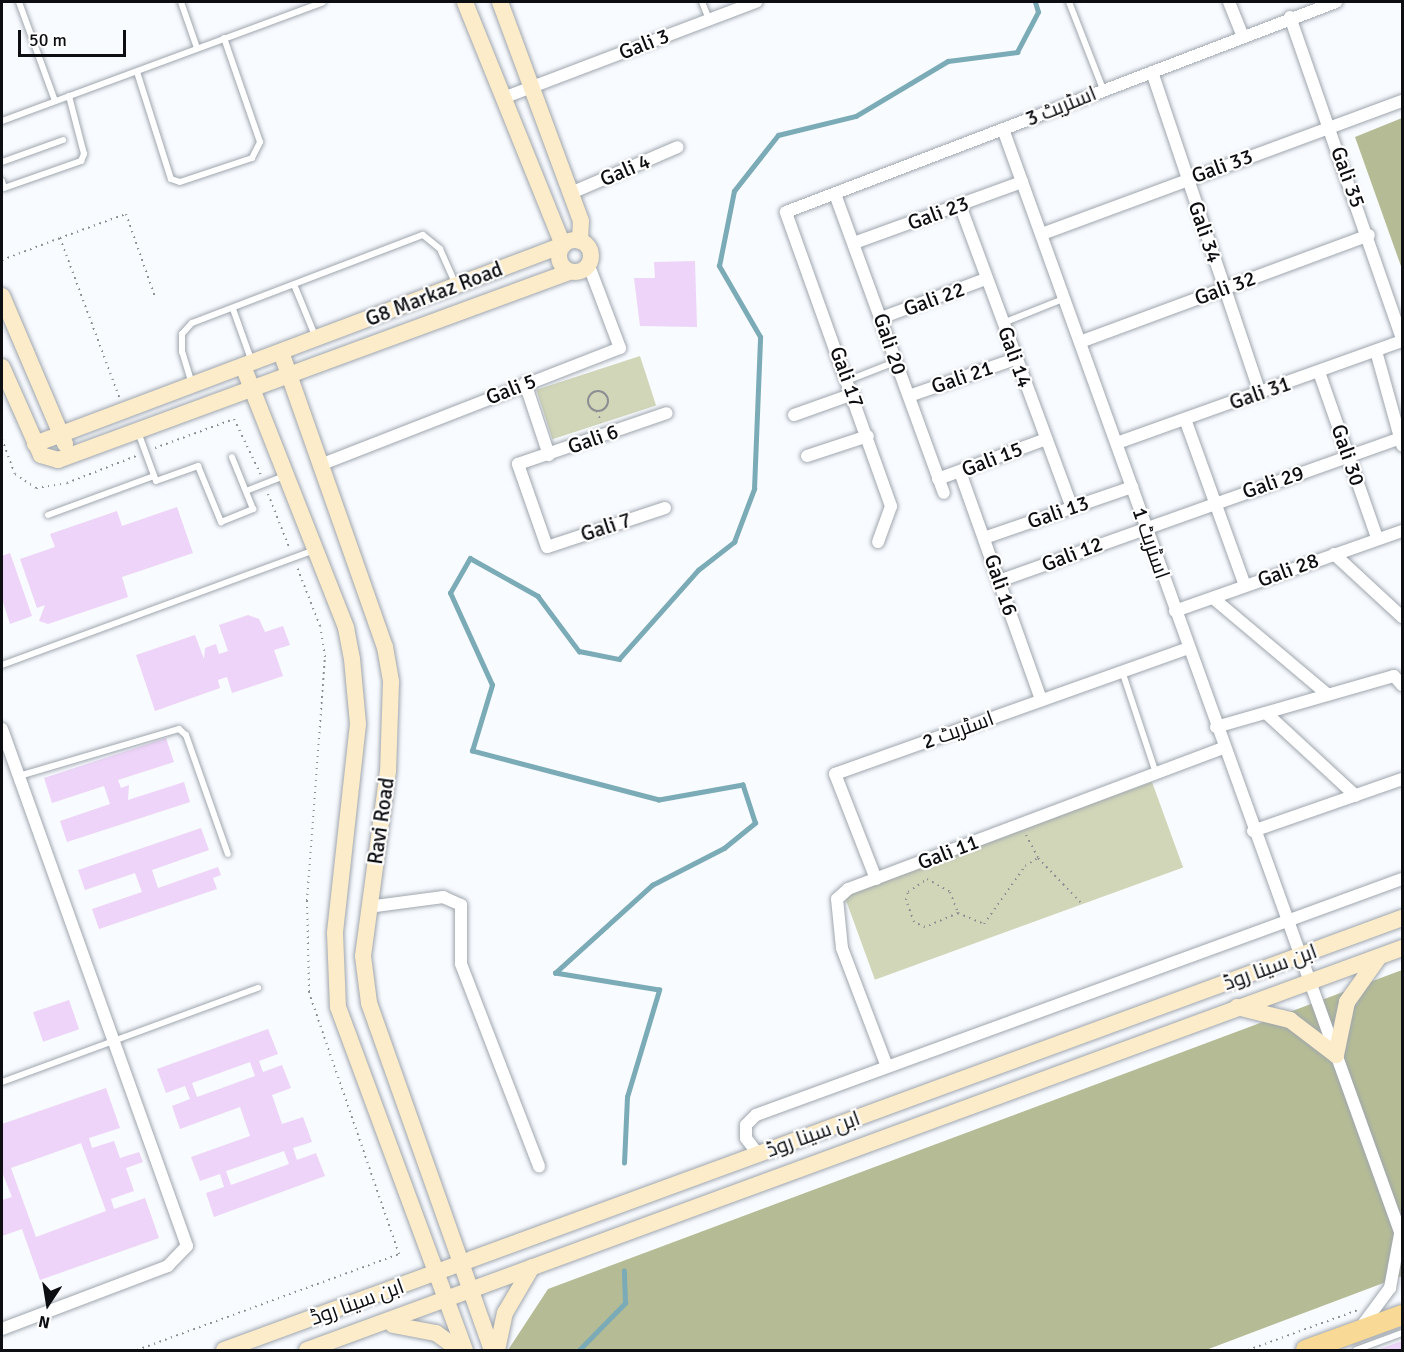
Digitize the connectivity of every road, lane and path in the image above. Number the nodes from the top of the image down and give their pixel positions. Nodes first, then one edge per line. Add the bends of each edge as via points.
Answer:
1 (19, 2) edge
2 (181, 2) edge
3 (323, 2) edge
4 (465, 2) edge
5 (500, 2) edge
6 (702, 2) edge
7 (756, 2) edge
8 (1069, 2) edge
9 (1229, 2) edge
10 (1336, 2) edge
11 (1290, 17) junction
12 (709, 19) junction
13 (1242, 35) junction
14 (224, 38) junction
15 (197, 48) junction
16 (137, 72) junction
17 (1152, 72) junction
18 (533, 88) junction
19 (1103, 89) junction
20 (69, 96) junction
21 (503, 98) junction
22 (1402, 100) edge
23 (55, 101) junction
24 (2, 121) edge
25 (1329, 127) junction
26 (1003, 129) junction
27 (63, 140) dead end
28 (678, 147) dead end
29 (2, 162) edge
30 (1187, 179) junction
31 (2, 181) edge
32 (1022, 182) junction
33 (571, 193) junction
34 (835, 194) junction
35 (960, 205) junction
36 (786, 212) joint
37 (1042, 234) junction
38 (1369, 235) junction
39 (60, 238) junction
40 (580, 241) junction
41 (854, 243) junction
42 (562, 245) junction
43 (2, 260) edge
44 (589, 266) junction
45 (569, 272) junction
46 (986, 279) junction
47 (456, 285) junction
48 (295, 287) junction
49 (1224, 289) junction
50 (2, 296) edge
51 (154, 297) dead end
52 (1064, 299) junction
53 (233, 309) junction
54 (881, 318) junction
55 (1002, 323) junction
56 (317, 338) junction
57 (1402, 340) edge
58 (1080, 342) junction
59 (1376, 351) junction
60 (281, 352) junction
61 (1015, 359) junction
62 (895, 362) junction
63 (248, 364) junction
64 (2, 367) edge
65 (1319, 372) junction
66 (290, 377) junction
67 (849, 380) junction
68 (525, 383) junction
69 (192, 385) junction
70 (252, 390) junction
71 (1260, 393) junction
72 (854, 394) junction
73 (909, 396) junction
74 (125, 411) junction
75 (597, 411) junction
76 (667, 413) dead end
77 (794, 415) dead end
78 (1185, 419) junction
79 (601, 425) dead end
80 (138, 432) junction
81 (60, 435) junction
82 (868, 436) junction
83 (2, 439) edge
84 (1046, 439) junction
85 (1401, 442) edge
86 (1117, 443) junction
87 (35, 444) junction
88 (146, 452) junction
89 (549, 455) junction
90 (1349, 455) junction
91 (807, 456) dead end
92 (72, 457) junction
93 (232, 457) dead end
94 (321, 465) junction
95 (960, 472) junction
96 (154, 476) junction
97 (284, 476) junction
98 (938, 479) junction
99 (264, 484) junction
100 (1132, 487) junction
101 (246, 491) junction
102 (944, 493) dead end
103 (1215, 502) junction
104 (665, 508) dead end
105 (1072, 508) junction
106 (48, 515) dead end
107 (1145, 526) junction
108 (1402, 531) edge
109 (984, 538) junction
110 (1377, 538) junction
111 (878, 542) dead end
112 (547, 547) joint
113 (316, 550) junction
114 (1334, 554) junction
115 (294, 559) junction
116 (999, 581) junction
117 (1245, 586) junction
118 (1213, 598) junction
119 (1174, 611) junction
120 (1402, 616) edge
121 (1188, 648) junction
122 (2, 665) edge
123 (1121, 671) junction
124 (1400, 678) edge
125 (1328, 695) junction
126 (1041, 700) junction
127 (1266, 712) junction
128 (1216, 727) junction
129 (2, 729) edge
130 (1223, 748) junction
131 (1156, 773) junction
132 (18, 776) junction
133 (1402, 779) edge
134 (1356, 796) junction
135 (1020, 825) junction
136 (1253, 831) junction
137 (228, 854) dead end
138 (1038, 858) junction
139 (876, 879) junction
140 (1402, 879) edge
141 (1083, 905) dead end
142 (368, 907) junction
143 (958, 913) junction
144 (1402, 918) edge
145 (1287, 920) junction
146 (1402, 948) edge
147 (1300, 956) junction
148 (1379, 957) junction
149 (1309, 979) junction
150 (258, 988) dead end
151 (1235, 1007) junction
152 (113, 1040) junction
153 (1336, 1055) junction
154 (886, 1064) junction
155 (2, 1082) edge
156 (758, 1154) junction
157 (539, 1166) dead end
158 (1401, 1236) edge
159 (463, 1262) junction
160 (532, 1267) junction
161 (437, 1273) junction
162 (471, 1291) junction
163 (446, 1301) junction
164 (1362, 1308) dead end
165 (1402, 1315) edge
166 (377, 1326) junction
167 (2, 1329) edge
168 (1402, 1333) edge
169 (1356, 1341) edge
170 (138, 1350) edge
171 (224, 1350) edge
172 (307, 1350) edge
173 (459, 1350) edge
174 (465, 1350) edge
175 (492, 1350) edge
176 (497, 1350) edge
177 (1248, 1350) edge
178 (1306, 1350) edge

1 - 23 lane
2 - 15 lane
3 - 14 lane
4 - 21 street
5 - 18 street
6 - 12 lane
7 - 12 street, Gali 3
8 - 19 lane
9 - 13 street
10 - 11 street, اسٹریٹ 3
11 - 13 street, اسٹریٹ 3
11 - 25 street, Gali 35
12 - 18 street, Gali 3
13 - 17 street, اسٹریٹ 3
14 - 15 lane
14 - 16 lane via 260,142 252,158 180,182 171,179
15 - 16 lane
16 - 20 lane
17 - 19 street, اسٹریٹ 3
17 - 30 street, Gali 34
18 - 21 street, Gali 3
18 - 33 street
19 - 26 street, اسٹریٹ 3
20 - 23 lane
20 - 31 lane via 84,154 81,161 4,188
21 - 42 street
22 - 25 street, Gali 33
23 - 24 lane
25 - 30 street, Gali 33
25 - 38 street, Gali 35
26 - 32 street, اسٹریٹ 1
26 - 34 street, اسٹریٹ 3
27 - 29 lane
28 - 33 street, Gali 4
30 - 37 street, Gali 33
30 - 49 street, Gali 34
32 - 35 street, Gali 23
32 - 37 street, اسٹریٹ 1
33 - 40 street via 582,228
34 - 36 street, اسٹریٹ 3
34 - 41 street, Gali 20
35 - 41 street, Gali 23
35 - 46 street, Gali 14
36 - 67 street, Gali 17
37 - 52 street, اسٹریٹ 1
38 - 49 street, Gali 32
38 - 57 street, Gali 35
39 - 43 path
39 - 51 path via 126,214
39 - 74 path
40 - 42 street
40 - 44 street via 590,250
41 - 54 street, Gali 20
42 - 45 street via 559,260
42 - 47 street, G8 Markaz Road
44 - 45 street
44 - 68 street, Gali 5 via 620,348
45 - 66 street, G8 Markaz Road
46 - 54 street, Gali 22
46 - 55 street, Gali 14
47 - 48 lane via 434,238 423,235
47 - 56 street, G8 Markaz Road
48 - 53 lane
48 - 56 lane
49 - 58 street, Gali 32
49 - 71 street, Gali 34
50 - 81 street
52 - 55 lane
52 - 58 street, اسٹریٹ 1
53 - 63 lane
53 - 69 lane via 192,323 182,334
54 - 62 street, Gali 20
55 - 61 street, Gali 14
56 - 60 street, G8 Markaz Road
57 - 59 street, Gali 31
58 - 86 street, اسٹریٹ 1
59 - 65 street, Gali 31
59 - 85 street
60 - 63 street, G8 Markaz Road
60 - 66 street, Ravi Road
61 - 73 street, Gali 21
61 - 84 street, Gali 14
62 - 67 lane
62 - 73 street, Gali 20
63 - 69 street, G8 Markaz Road
63 - 70 street, Ravi Road
64 - 87 street
65 - 71 street, Gali 31
65 - 90 street, Gali 30
66 - 70 street, G8 Markaz Road
66 - 94 street, Ravi Road
67 - 72 street, Gali 17
68 - 89 street
68 - 94 street, Gali 5
69 - 74 street, G8 Markaz Road
70 - 80 street, G8 Markaz Road
70 - 97 street, Ravi Road
71 - 78 street, Gali 31
72 - 77 street
72 - 82 street, Gali 17
73 - 98 street, Gali 20
74 - 81 street, G8 Markaz Road
75 - 75 path via 587,399 600,390 608,400
75 - 79 path
76 - 89 street, Gali 6
78 - 86 street, Gali 31
78 - 103 street
80 - 88 lane
80 - 92 street, G8 Markaz Road
81 - 87 street, G8 Markaz Road
81 - 92 street
82 - 91 street
82 - 111 street, Gali 17 via 891,506
83 - 88 path via 15,474 48,489
84 - 95 street, Gali 15
84 - 105 street, Gali 14
85 - 90 street, Gali 29
86 - 100 street, اسٹریٹ 1
87 - 92 street, G8 Markaz Road via 45,459
88 - 96 lane
88 - 99 path via 234,419
89 - 112 street, Gali 6 via 518,464
90 - 103 street, Gali 29
90 - 110 street, Gali 30
93 - 101 lane
94 - 142 street, Ravi Road via 385,647 392,682 388,771
95 - 98 street, Gali 15
95 - 109 street, Gali 16
96 - 101 lane via 156,481 198,466 221,522 253,509
96 - 106 lane
97 - 99 lane
97 - 113 street, Ravi Road
98 - 102 street, Gali 20
99 - 101 lane
99 - 115 path
100 - 105 street, Gali 13
100 - 107 street, اسٹریٹ 1
103 - 107 street, Gali 29
103 - 117 street
104 - 112 street, Gali 7
105 - 109 street, Gali 13
107 - 116 street, Gali 12
107 - 119 street, اسٹریٹ 1
108 - 110 street, Gali 28
109 - 116 street, Gali 16
110 - 114 street, Gali 28
113 - 115 lane
113 - 161 street, Ravi Road via 346,628 357,694 335,933 338,1007
114 - 117 street, Gali 28
114 - 120 street
115 - 122 lane
115 - 170 path via 320,626 325,657 307,901 309,992 399,1254
116 - 126 street, Gali 16
117 - 118 street, Gali 28
118 - 119 street, Gali 28
118 - 125 street
119 - 121 street, اسٹریٹ 1
121 - 123 street, اسٹریٹ 2
121 - 128 street, اسٹریٹ 1
123 - 126 street, اسٹریٹ 2
123 - 131 lane
124 - 125 street
125 - 127 street
126 - 139 street, اسٹریٹ 2 via 835,774
127 - 128 street
127 - 134 street
128 - 130 street, اسٹریٹ 1
129 - 132 street
130 - 131 street, Gali 11
130 - 136 street, اسٹریٹ 1
131 - 135 street, Gali 11
132 - 137 lane via 179,729 186,735
132 - 152 street
133 - 134 street
134 - 136 street
135 - 138 path
135 - 139 street, Gali 11
136 - 145 street, اسٹریٹ 1
138 - 141 path
138 - 143 path via 1024,866 984,924
139 - 154 street, Gali 11 via 837,899 842,948
140 - 145 street
142 - 157 street via 442,897 461,905 461,964
142 - 159 street, Ravi Road via 363,956 369,1003
143 - 143 path via 925,927 909,913 908,892 927,879 937,881 950,892
144 - 147 street, ابن سینا روڈ
145 - 147 street, اسٹریٹ 1
145 - 154 street
146 - 148 street, ابن سینا روڈ
147 - 149 street, اسٹریٹ 1
147 - 156 street, ابن سینا روڈ
148 - 149 street, ابن سینا روڈ
148 - 153 street via 1347,1002
149 - 151 street, ابن سینا روڈ
149 - 153 street, اسٹریٹ 1
150 - 152 lane
151 - 153 street via 1290,1020
151 - 160 street, ابن سینا روڈ
152 - 155 lane
152 - 167 street via 187,1246 168,1266
153 - 158 street, اسٹریٹ 1
154 - 156 street via 756,1115 746,1125 747,1138
156 - 159 street, ابن سینا روڈ
158 - 169 street via 1390,1288
159 - 161 street, ابن سینا روڈ
159 - 162 street, Ravi Road
160 - 162 street, ابن سینا روڈ
160 - 176 street via 505,1313
161 - 163 street, Ravi Road
161 - 171 street, ابن سینا روڈ
162 - 163 street, ابن سینا روڈ
162 - 175 street, Ravi Road
163 - 166 street, ابن سینا روڈ
163 - 174 street, Ravi Road
164 - 177 path
165 - 169 main road
166 - 172 street, ابن سینا روڈ
166 - 173 street via 410,1324 436,1333
168 - 169 lane
169 - 178 main road

